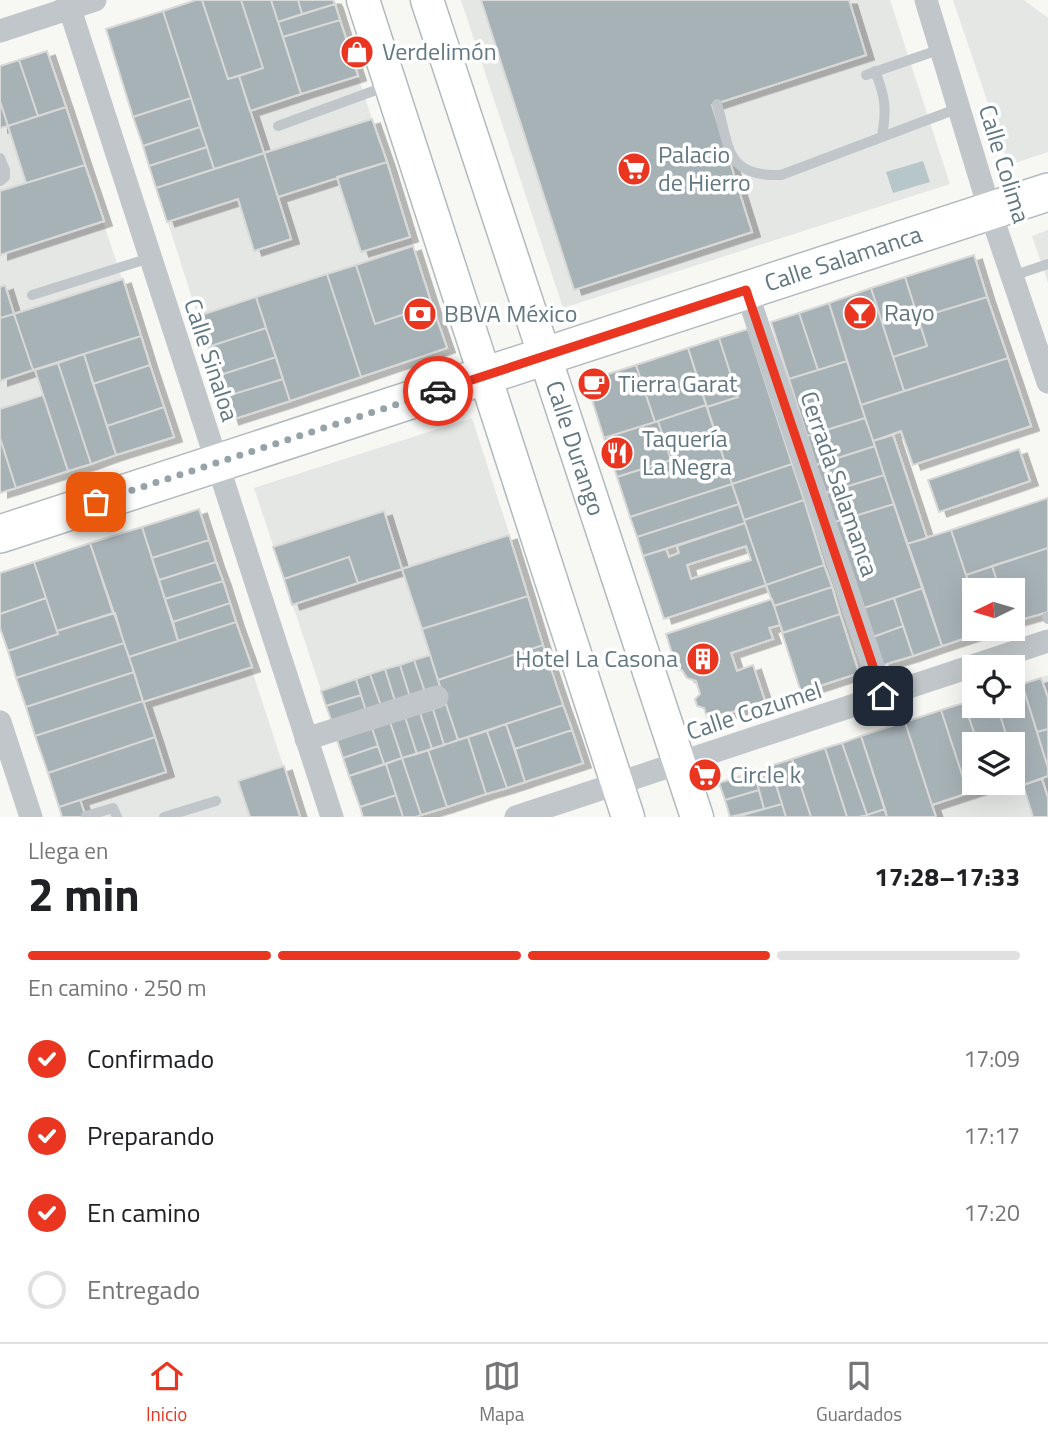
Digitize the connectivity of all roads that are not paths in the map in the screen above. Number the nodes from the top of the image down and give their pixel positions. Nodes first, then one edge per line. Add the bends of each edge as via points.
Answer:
1 (94, 0) edge
2 (363, 0) edge
3 (427, 0) edge
4 (926, 0) edge
5 (68, 4) edge
6 (0, 31) edge
7 (941, 49) junction
8 (391, 85) junction
9 (717, 104) dead end
10 (959, 108) junction
11 (278, 125) dead end
12 (882, 136) junction
13 (0, 158) edge
14 (0, 181) edge
15 (1048, 192) edge
16 (990, 211) junction
17 (150, 258) junction
18 (1048, 264) edge
19 (1012, 276) junction
20 (746, 290) junction
21 (32, 295) dead end
22 (545, 356) junction
23 (485, 376) junction
24 (1048, 382) edge
25 (217, 463) junction
26 (0, 534) edge
27 (1048, 641) edge
28 (883, 696) junction
29 (437, 697) dead end
30 (0, 722) edge
31 (306, 739) junction
32 (679, 763) junction
33 (617, 783) junction
34 (216, 801) dead end
35 (86, 816) edge
36 (31, 817) edge
37 (117, 817) edge
38 (164, 817) edge
39 (332, 817) edge
40 (516, 817) edge
41 (628, 817) edge
42 (697, 817) edge

1 - 5 street
2 - 8 main road
3 - 22 main road, Calle Durango
4 - 7 street, Calle Colima
5 - 6 street
5 - 17 street, Calle Sinaloa
7 - 10 street, Calle Colima
7 - 12 lane via 870,73 885,97
8 - 11 lane
8 - 23 main road
9 - 12 lane via 739,166 764,176 781,175
10 - 12 lane
10 - 16 street, Calle Colima
13 - 14 lane via 5,170
15 - 16 main road, Calle Salamanca
16 - 19 street, Calle Colima
16 - 20 main road, Calle Salamanca
17 - 21 lane
17 - 25 street, Calle Sinaloa
18 - 19 lane
19 - 24 street, Calle Colima
20 - 22 main road, Calle Salamanca
20 - 28 street, Cerrada Salamanca
22 - 23 main road, Calle Salamanca
22 - 32 main road, Calle Durango
23 - 25 main road, Calle Salamanca
23 - 33 main road
25 - 26 main road, Calle Salamanca
25 - 31 street, Calle Sinaloa
27 - 28 street, Calle Cozumel
28 - 32 street, Calle Cozumel
29 - 31 street
30 - 36 street
31 - 39 street, Calle Sinaloa
32 - 33 street, Calle Cozumel
32 - 42 main road, Calle Durango
33 - 40 street, Calle Cozumel
33 - 41 main road
34 - 38 lane
35 - 37 lane via 113,808

